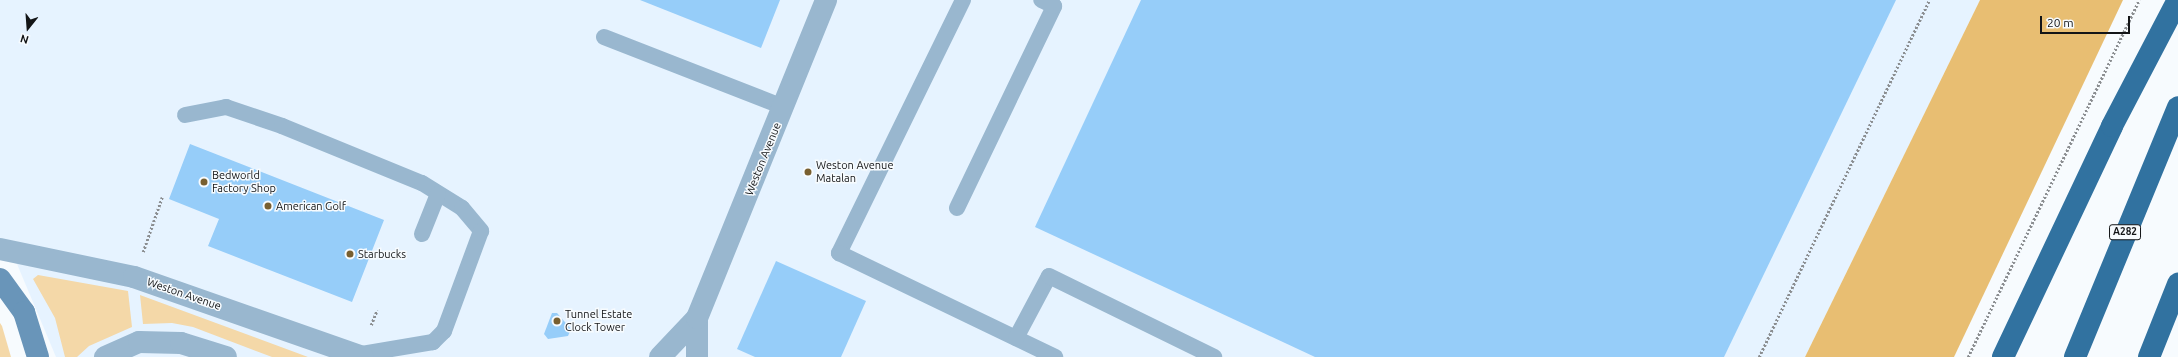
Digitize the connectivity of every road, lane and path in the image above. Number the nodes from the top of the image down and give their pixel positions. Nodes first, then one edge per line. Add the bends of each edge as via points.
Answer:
1 (826, 0) edge
2 (962, 0) edge
3 (1041, 0) edge
4 (1929, 0) edge
5 (2140, 0) edge
6 (2178, 0) edge
7 (604, 37) dead end
8 (784, 107) junction
9 (2178, 107) edge
10 (185, 115) dead end
11 (438, 194) junction
12 (162, 197) dead end
13 (957, 208) dead end
14 (422, 234) dead end
15 (0, 249) edge
16 (142, 255) dead end
17 (0, 279) edge
18 (2178, 284) edge
19 (377, 310) dead end
20 (697, 318) junction
21 (371, 325) dead end
22 (1016, 338) junction
23 (359, 356) edge
24 (38, 357) edge
25 (105, 357) edge
26 (226, 357) edge
27 (660, 357) edge
28 (697, 357) edge
29 (1055, 357) edge
30 (1214, 357) edge
31 (1759, 357) edge
32 (1968, 357) edge
33 (2003, 357) edge
34 (2075, 357) edge
35 (2149, 357) edge

1 - 8 street, Weston Avenue
2 - 22 lane via 840,253
3 - 13 lane via 1054,6
4 - 31 path
5 - 32 path
6 - 33 highway via 2112,126
7 - 8 lane
8 - 20 street, Weston Avenue
9 - 34 highway, A282
10 - 11 lane via 209,108 243,112 422,183
11 - 14 lane
11 - 23 lane via 462,208 481,231 444,331 433,342
12 - 16 path
15 - 23 street, Weston Avenue via 134,277
17 - 24 main road via 24,312
18 - 35 highway
19 - 21 path
20 - 27 street, Weston Avenue
20 - 28 street, Weston Avenue
22 - 29 lane
22 - 30 lane via 1048,276
25 - 26 street via 139,342 181,343

